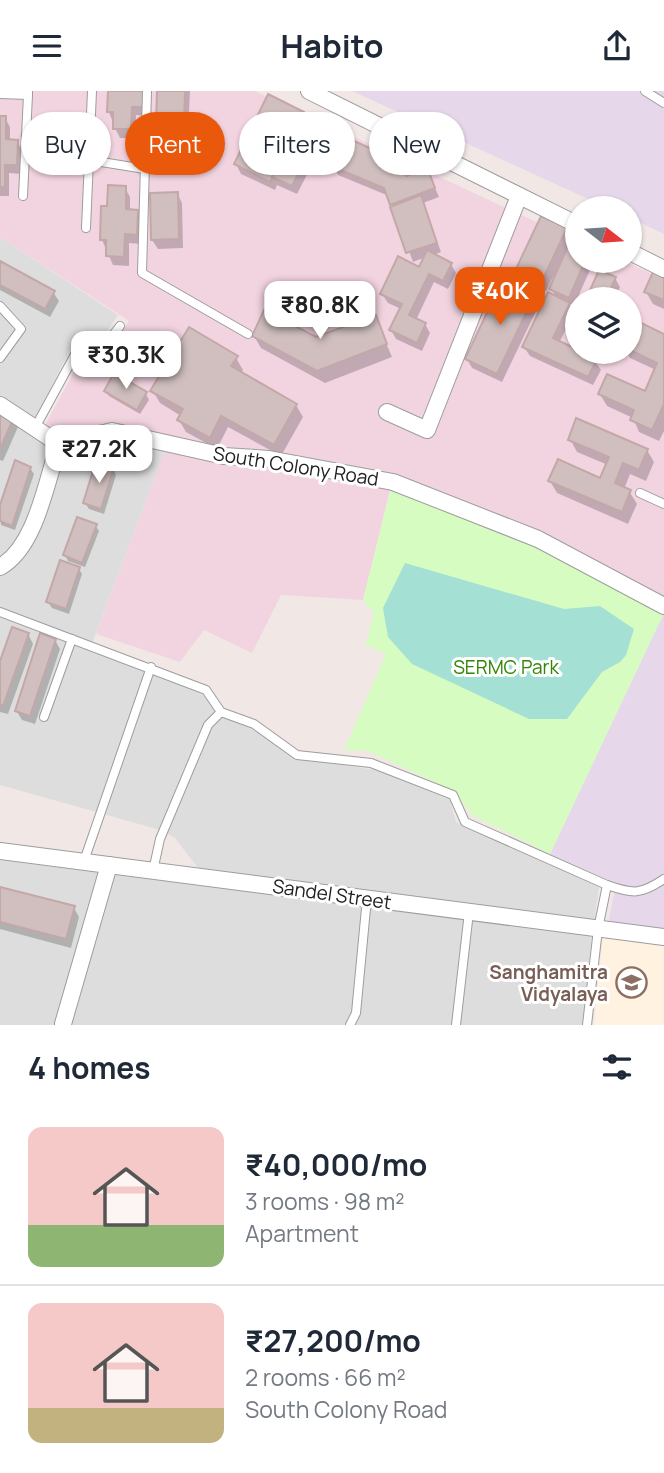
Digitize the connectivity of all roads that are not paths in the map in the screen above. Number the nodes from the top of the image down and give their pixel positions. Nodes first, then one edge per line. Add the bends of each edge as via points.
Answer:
1 (92, 91) edge
2 (147, 91) edge
3 (309, 91) edge
4 (645, 91) edge
5 (28, 93) edge
6 (0, 94) edge
7 (664, 103) edge
8 (91, 112) edge
9 (146, 112) edge
10 (88, 175) edge
11 (145, 175) edge
12 (23, 196) dead end
13 (519, 196) junction
14 (565, 219) edge
15 (86, 228) dead end
16 (642, 258) edge
17 (664, 269) edge
18 (0, 306) edge
19 (120, 326) dead end
20 (248, 334) dead end
21 (0, 358) edge
22 (0, 405) edge
23 (387, 412) dead end
24 (36, 426) junction
25 (59, 444) junction
26 (640, 493) dead end
27 (664, 504) edge
28 (0, 567) edge
29 (664, 606) edge
30 (0, 612) edge
31 (72, 639) junction
32 (151, 667) junction
33 (221, 712) junction
34 (44, 717) dead end
35 (0, 851) edge
36 (84, 862) junction
37 (109, 865) junction
38 (153, 871) junction
39 (664, 879) edge
40 (607, 885) junction
41 (368, 898) junction
42 (468, 912) junction
43 (598, 929) junction
44 (664, 937) edge
45 (63, 1024) edge
46 (350, 1025) edge
47 (456, 1025) edge
48 (587, 1025) edge

1 - 8 lane
2 - 9 lane
3 - 13 street
4 - 7 lane
5 - 6 lane
5 - 12 lane
10 - 15 lane
11 - 20 lane via 142,273
13 - 14 street
13 - 23 street via 427,430
16 - 17 street
18 - 21 lane via 21,329
19 - 24 lane via 106,344 78,349
22 - 24 street
24 - 25 street
25 - 28 street via 25,545
25 - 29 street, South Colony Road via 113,431 224,456 269,459 393,482 538,539
26 - 27 lane
30 - 31 lane
31 - 32 lane
31 - 34 lane
32 - 33 lane via 206,690
32 - 36 lane
33 - 38 lane via 208,725 160,839
33 - 40 lane via 254,724 297,755 372,763 453,795 465,822
35 - 36 street, Sandel Street
36 - 37 street, Sandel Street
37 - 38 street, Sandel Street
37 - 45 street
38 - 41 street, Sandel Street
39 - 40 lane via 632,894
40 - 43 lane
41 - 42 street, Sandel Street
41 - 46 lane via 356,1013
42 - 43 street, Sandel Street
42 - 47 lane
43 - 44 street, Sandel Street
43 - 48 lane

